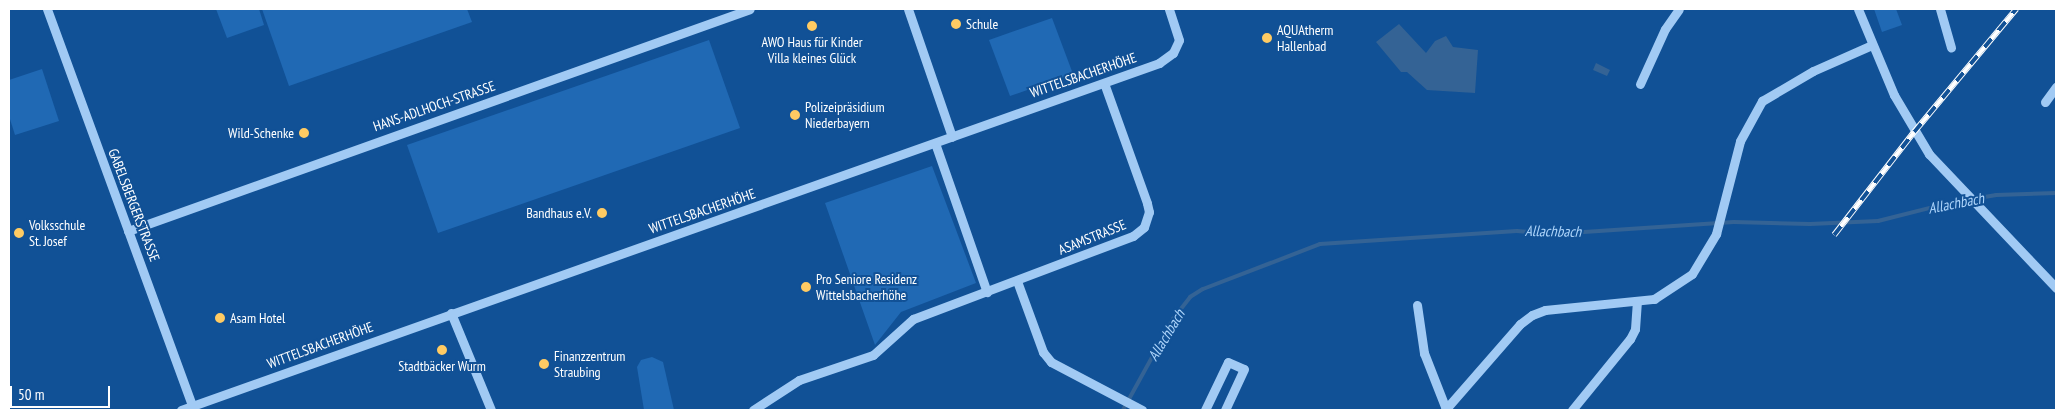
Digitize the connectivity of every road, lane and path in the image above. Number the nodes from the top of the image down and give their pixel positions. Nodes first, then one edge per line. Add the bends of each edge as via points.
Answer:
1 (47, 9) edge
2 (750, 9) edge
3 (908, 9) edge
4 (1169, 9) edge
5 (1679, 9) edge
6 (1858, 9) edge
7 (1940, 9) edge
8 (1872, 45) junction
9 (1951, 47) dead end
10 (1104, 83) junction
11 (1640, 84) dead end
12 (2056, 87) edge
13 (2045, 102) dead end
14 (952, 137) junction
15 (935, 143) junction
16 (128, 231) junction
17 (1017, 281) junction
18 (2056, 288) edge
19 (987, 292) junction
20 (1637, 303) junction
21 (1417, 305) dead end
22 (451, 313) junction
23 (1214, 392) junction
24 (1230, 400) junction
25 (193, 408) edge
26 (181, 410) edge
27 (491, 410) edge
28 (753, 410) edge
29 (1141, 410) edge
30 (1205, 410) edge
31 (1225, 410) edge
32 (1445, 410) edge
33 (1572, 410) edge

1 - 16 street, GABELSBERGERSTRASSE
2 - 16 street, HANS-ADLHOCH-STRASSE
3 - 14 street
4 - 10 street, WITTELSBACHERHÖHE via 1179,40 1173,53 1159,63
5 - 11 street via 1665,29
6 - 8 street
7 - 9 street
8 - 18 street via 1906,119 1950,179
8 - 20 street via 1813,71 1762,101 1740,141 1716,234 1692,274 1665,294
10 - 14 street, WITTELSBACHERHÖHE
10 - 17 street, ASAMSTRASSE via 1147,203 1148,220 1133,236
12 - 13 street
14 - 15 street, WITTELSBACHERHÖHE
15 - 19 street
15 - 22 street, WITTELSBACHERHÖHE
16 - 25 street, GABELSBERGERSTRASSE
17 - 19 street, ASAMSTRASSE
17 - 29 street via 1043,352 1051,362
19 - 28 street, ASAMSTRASSE via 913,318 873,355 799,380
20 - 32 street via 1545,310 1532,315 1520,324
20 - 33 street via 1635,329 1630,339
21 - 32 street via 1424,353
22 - 25 street, WITTELSBACHERHÖHE
22 - 27 street
23 - 24 street
23 - 24 street via 1228,362 1244,369
23 - 30 street
24 - 31 street
25 - 26 street, WITTELSBACHERHÖHE

